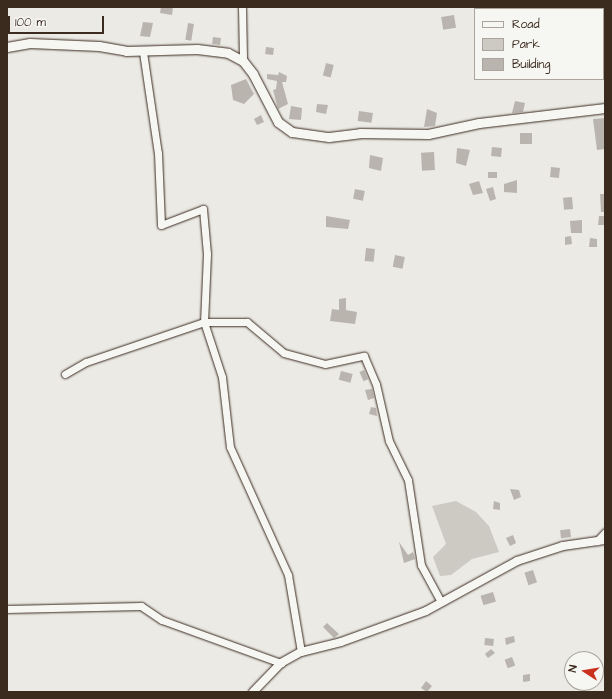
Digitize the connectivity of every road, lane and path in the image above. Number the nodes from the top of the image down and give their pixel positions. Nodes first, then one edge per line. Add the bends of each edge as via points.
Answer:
1 (242, 7) edge
2 (7, 47) edge
3 (143, 52) junction
4 (244, 61) junction
5 (605, 108) edge
6 (204, 322) junction
7 (65, 374) dead end
8 (605, 532) edge
9 (601, 540) edge
10 (441, 602) junction
11 (7, 608) edge
12 (301, 652) junction
13 (281, 663) junction
14 (253, 692) edge

1 - 4 street
2 - 3 main road via 30,43 99,46
3 - 4 main road via 197,49 228,52
3 - 6 street via 156,139 161,225 203,209 207,254
4 - 5 main road via 271,114 292,132 329,137 360,133 428,134 479,123
6 - 7 street via 86,362
6 - 10 street via 247,322 284,353 326,364 364,356 376,384 389,441 408,480 421,565
6 - 12 street via 222,377 230,447 288,575
8 - 9 street
9 - 10 street via 563,546 517,561
10 - 12 street via 375,630
11 - 13 street via 141,606 162,620
12 - 13 street
13 - 14 street

